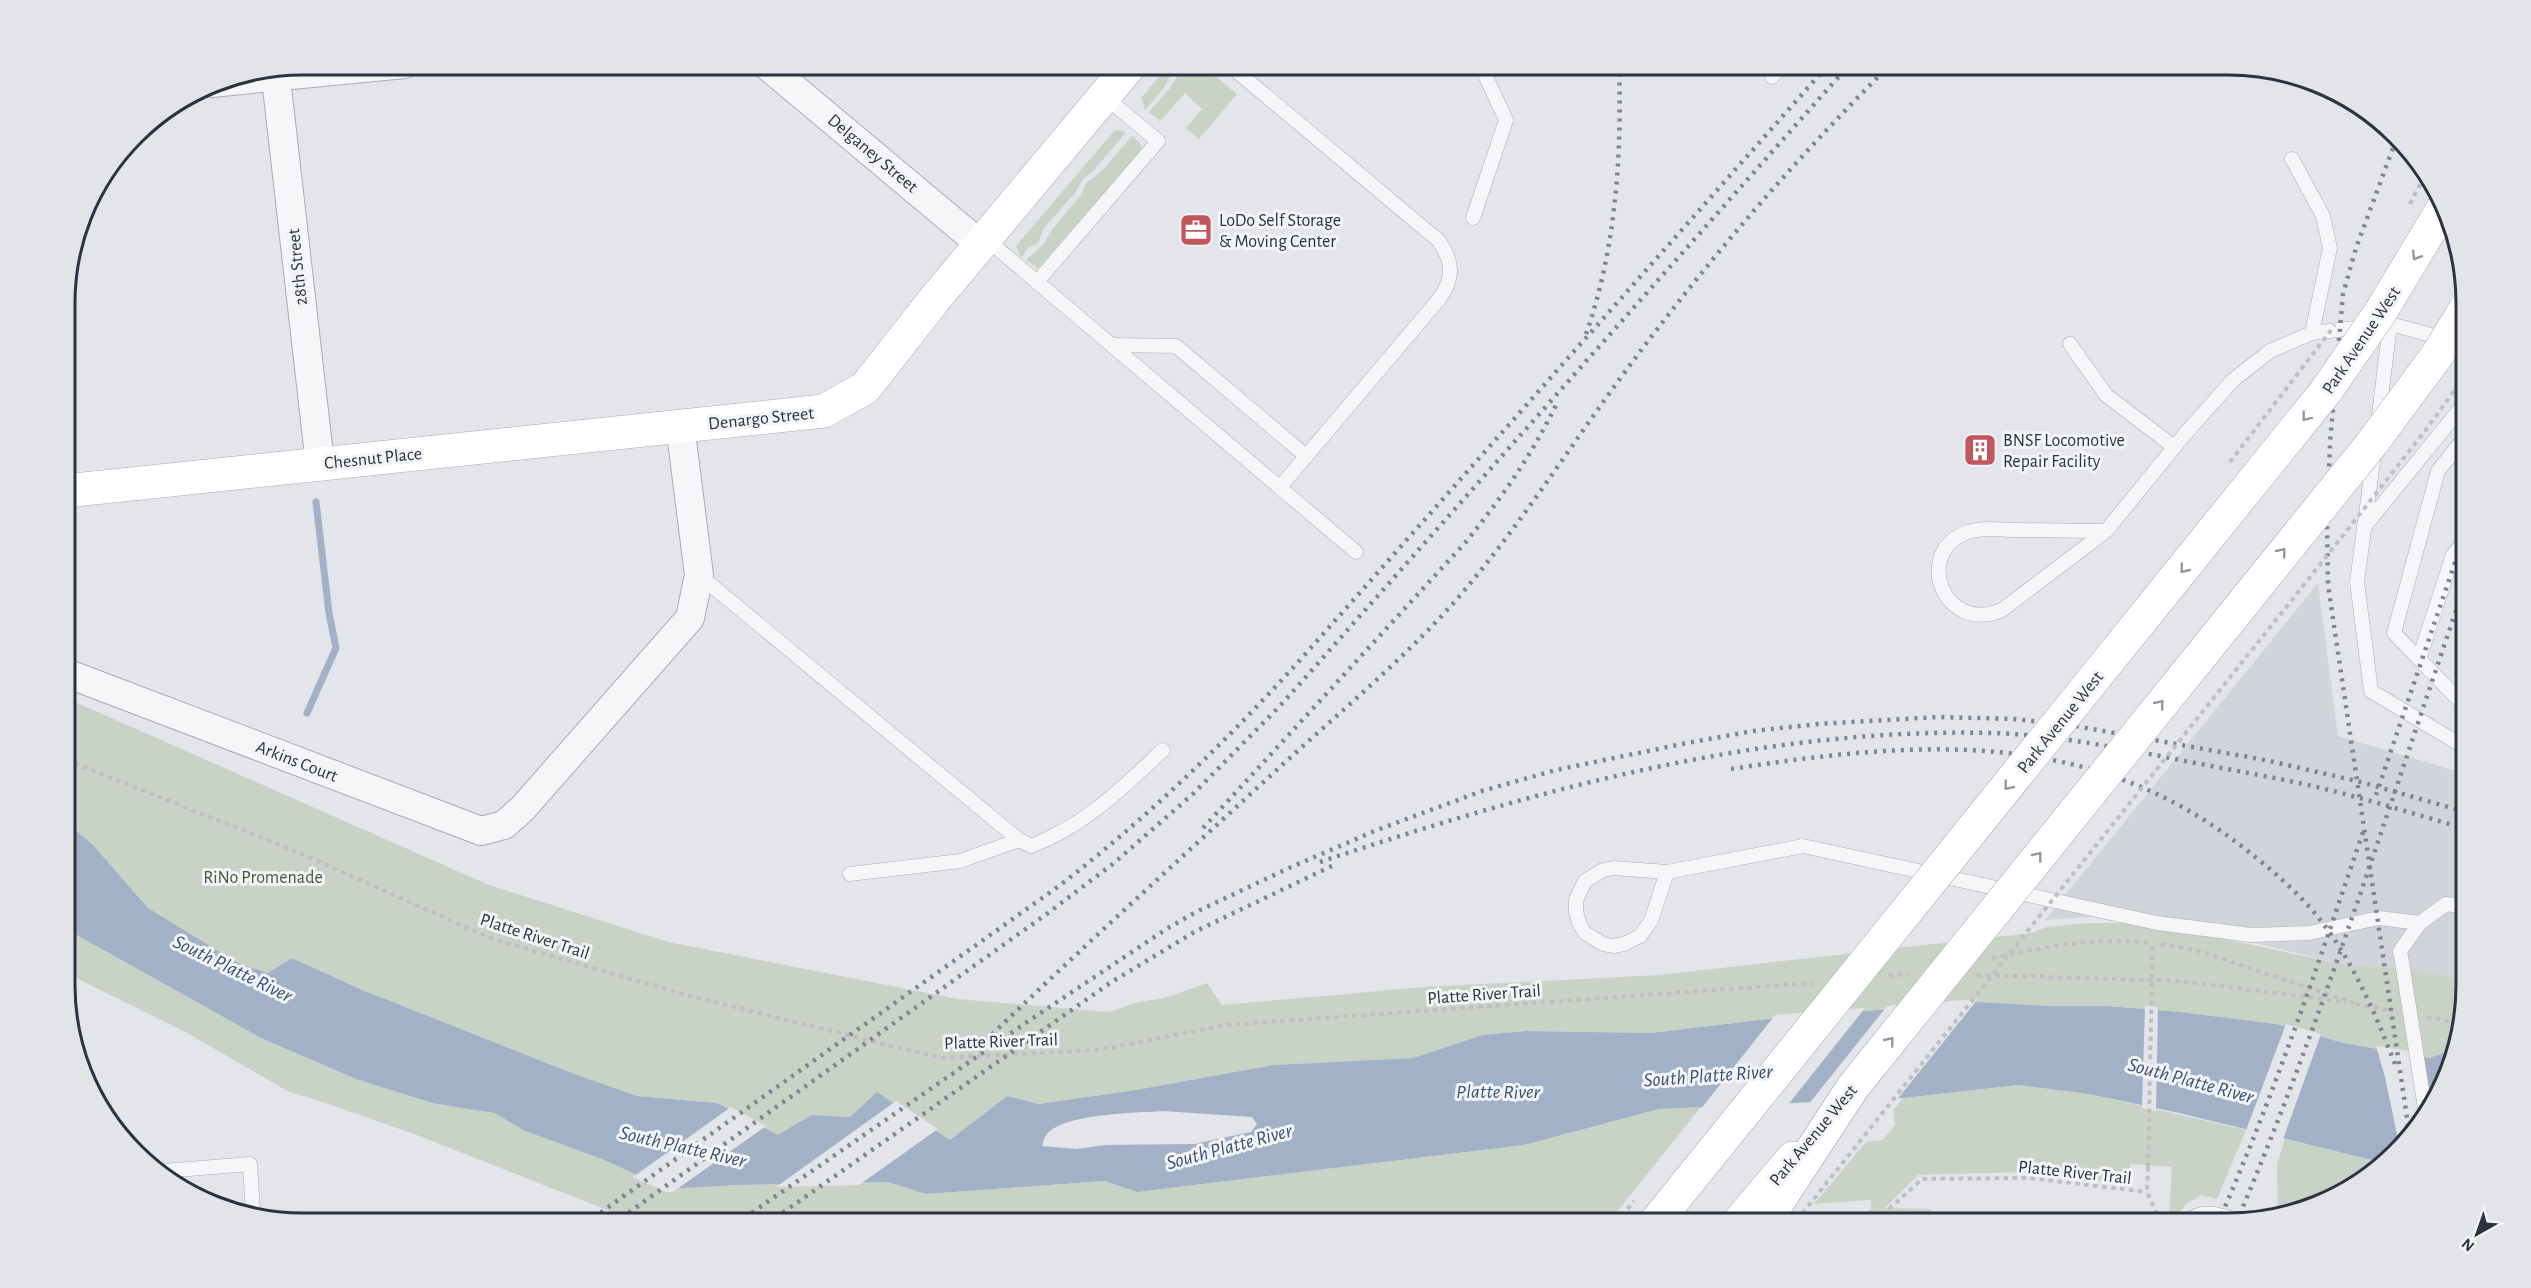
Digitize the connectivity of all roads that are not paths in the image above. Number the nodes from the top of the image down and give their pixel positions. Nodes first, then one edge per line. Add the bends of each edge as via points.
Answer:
1 (779, 75) edge
2 (1122, 75) edge
3 (1241, 75) edge
4 (1485, 75) edge
5 (276, 77) edge
6 (1104, 96) junction
7 (2292, 159) dead end
8 (2439, 215) edge
9 (1473, 218) dead end
10 (983, 241) junction
11 (1037, 282) junction
12 (2390, 324) junction
13 (2456, 324) edge
14 (2312, 333) junction
15 (2456, 342) edge
16 (2070, 344) dead end
17 (1111, 345) junction
18 (2456, 414) edge
19 (680, 425) junction
20 (2174, 447) junction
21 (2456, 448) edge
22 (1306, 456) junction
23 (320, 464) junction
24 (1280, 487) junction
25 (75, 490) edge
26 (2364, 527) junction
27 (2106, 531) junction
28 (2456, 551) edge
29 (1356, 552) dead end
30 (699, 575) junction
31 (2418, 658) junction
32 (75, 676) edge
33 (2456, 697) edge
34 (2456, 742) edge
35 (1164, 750) dead end
36 (1019, 840) junction
37 (1667, 872) junction
38 (850, 874) dead end
39 (2456, 906) edge
40 (2420, 923) junction
41 (2424, 1102) edge
42 (170, 1171) edge
43 (253, 1207) edge
44 (1663, 1213) edge
45 (1772, 1213) edge

1 - 10 street, Delganey Street
2 - 6 main road, Denargo Street
3 - 22 lane via 1439,241 1450,263 1451,276 1440,298
4 - 9 lane via 1506,120
5 - 23 street, 28th Street
6 - 10 main road, Denargo Street
6 - 11 lane via 1158,141
7 - 14 lane via 2323,216 2330,248
8 -> 44 main road, Park Avenue West, bridge via 2380,314 2326,391
10 - 11 lane
10 - 19 main road, Denargo Street via 866,387 824,411
11 - 17 lane
12 - 14 lane
12 - 15 lane
12 - 26 lane
45 -> 13 main road, Park Avenue West, bridge via 1853,1087 2373,442
14 - 20 lane via 2270,351 2233,380
16 - 20 lane via 2106,395
17 - 22 lane via 1176,346
17 - 24 lane
18 - 26 lane
19 - 23 main road, Chesnut Place
19 - 30 street
20 - 27 lane
21 - 31 lane via 2438,471 2394,633
22 - 24 lane
23 - 25 main road, Chesnut Place
24 - 29 lane
26 - 34 lane via 2357,582 2371,691
27 - 27 lane via 1972,530 1951,542 1943,553 1940,585 1960,610 1992,614
28 - 31 lane
30 - 32 street, Arkins Court via 690,618 523,808 504,825 481,831
30 - 36 lane
31 - 33 lane
35 - 36 lane via 1095,812 1057,836 1031,846
36 - 38 lane via 960,861
37 - 37 lane via 1613,868 1593,874 1576,900 1579,923 1585,933 1613,946 1640,936 1651,921
37 - 40 lane via 1803,846 2157,923 2251,935 2309,933 2379,918
39 - 40 lane via 2446,904
40 - 41 lane, bridge via 2400,951
42 - 43 lane via 250,1164

